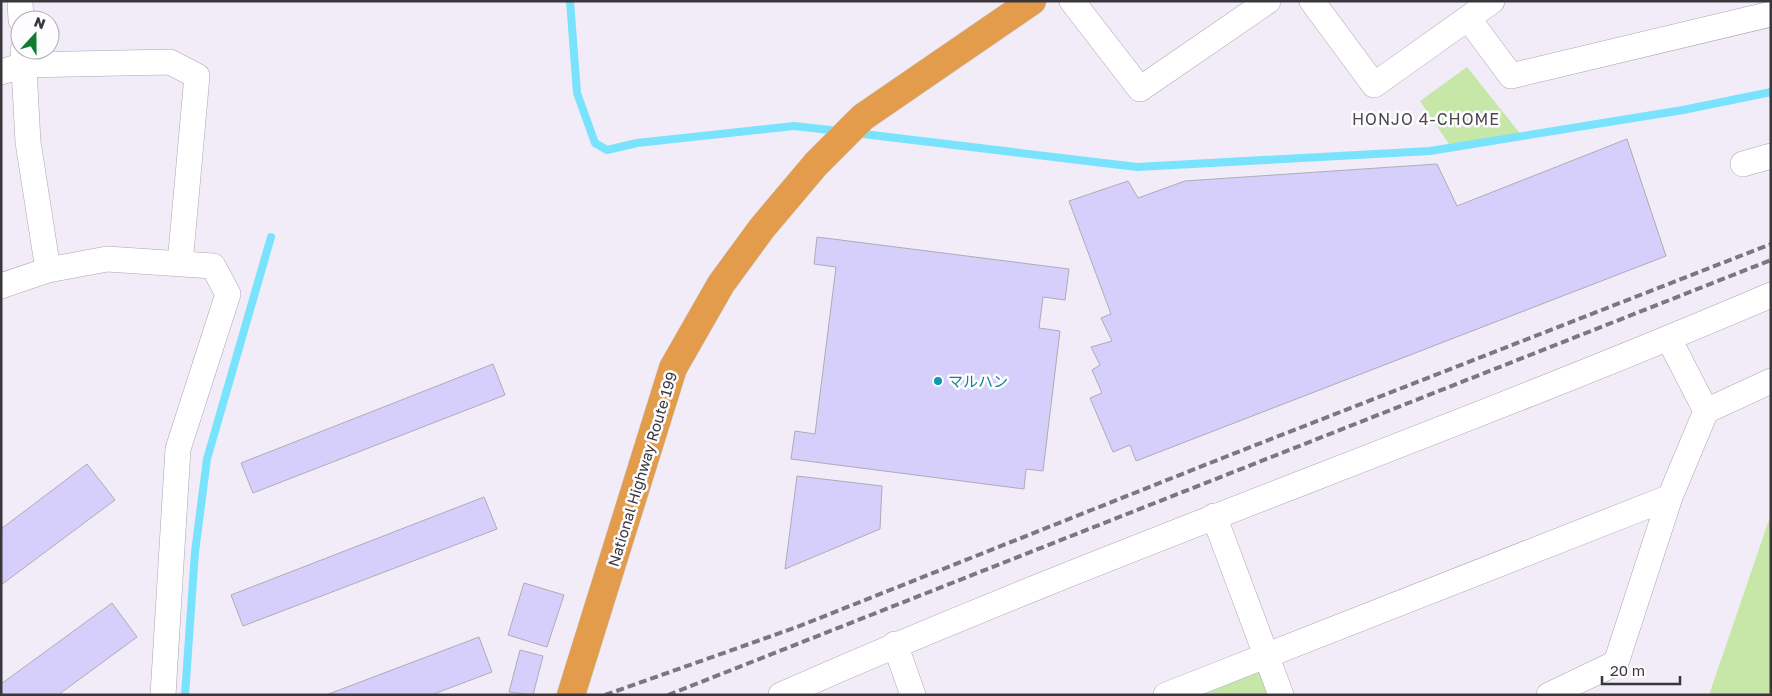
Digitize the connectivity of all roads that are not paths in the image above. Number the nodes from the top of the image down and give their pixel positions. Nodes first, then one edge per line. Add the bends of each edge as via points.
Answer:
1 (1032, 1) edge
2 (1072, 1) edge
3 (1268, 1) edge
4 (1312, 1) edge
5 (1492, 1) edge
6 (1771, 14) edge
7 (1468, 18) junction
8 (16, 62) edge
9 (1771, 156) edge
10 (1743, 164) dead end
11 (180, 264) junction
12 (48, 270) junction
13 (1, 286) edge
14 (1771, 295) edge
15 (1669, 339) junction
16 (1771, 381) edge
17 (1706, 411) junction
18 (1670, 497) junction
19 (1214, 516) junction
20 (895, 644) junction
21 (1266, 654) junction
22 (163, 695) edge
23 (571, 695) edge
24 (781, 695) edge
25 (913, 695) edge
26 (1166, 695) edge
27 (1281, 695) edge
28 (1549, 695) edge

1 - 23 highway, National Highway Route 199 via 863,117 816,164 762,228 721,284 673,368
2 - 3 street via 1140,89
4 - 7 street via 1374,85
5 - 7 street
6 - 7 street via 1511,76
8 - 11 street via 170,62 197,76
8 - 12 street
9 - 10 street
11 - 12 street via 107,259
11 - 22 street via 213,266 228,294 178,449
12 - 13 street
14 - 15 street
15 - 17 street
15 - 19 street
16 - 17 street
17 - 18 street
18 - 21 street
18 - 28 street via 1616,663
19 - 20 street
19 - 21 street
20 - 24 street
20 - 25 street
21 - 26 street
21 - 27 street

